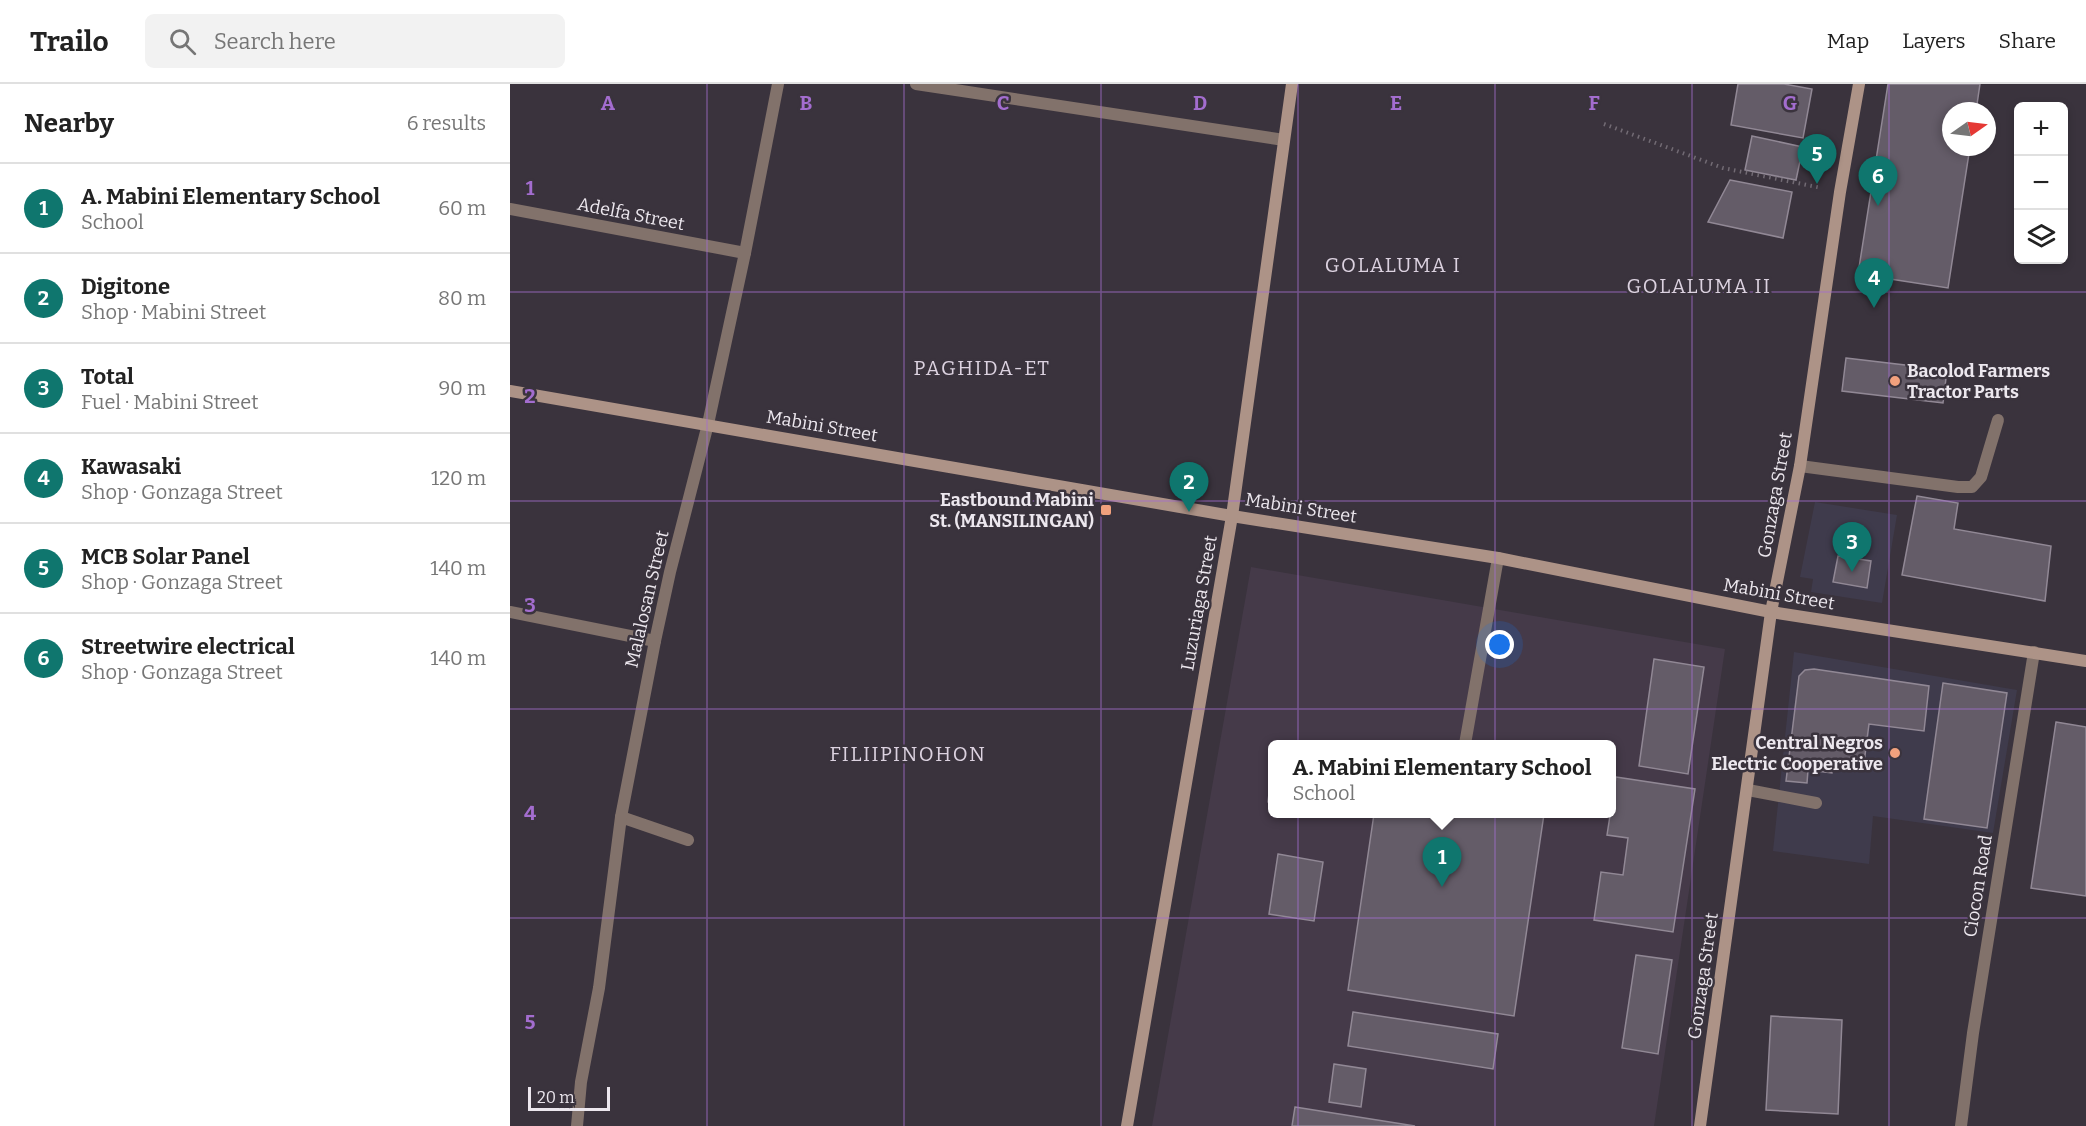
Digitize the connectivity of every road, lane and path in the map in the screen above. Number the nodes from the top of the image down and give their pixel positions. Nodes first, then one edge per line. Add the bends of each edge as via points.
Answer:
1 (778, 84) edge
2 (916, 84) edge
3 (1293, 84) edge
4 (1859, 84) edge
5 (1604, 124) dead end
6 (1284, 140) junction
7 (1840, 192) junction
8 (510, 209) edge
9 (746, 253) junction
10 (510, 391) edge
11 (1998, 420) dead end
12 (708, 424) junction
13 (1800, 466) junction
14 (1232, 516) junction
15 (1498, 558) junction
16 (510, 612) edge
17 (1771, 612) junction
18 (655, 641) junction
19 (2034, 652) junction
20 (2086, 661) edge
21 (1466, 740) edge
22 (1748, 790) junction
23 (1816, 803) dead end
24 (621, 817) junction
25 (688, 840) dead end
26 (577, 1126) edge
27 (1127, 1126) edge
28 (1700, 1126) edge
29 (1961, 1126) edge

1 - 9 street, Malalosan Street
2 - 6 street
3 - 6 street, Luzuriaga Street
4 - 7 street, Gonzaga Street
5 - 7 path via 1723,168
6 - 14 street, Luzuriaga Street
7 - 13 street, Gonzaga Street
8 - 9 street, Adelfa Street
9 - 12 street, Malalosan Street
10 - 12 street, Mabini Street
11 - 13 street via 1982,477 1972,487
12 - 14 street, Mabini Street
12 - 18 street, Malalosan Street
13 - 17 street, Gonzaga Street
14 - 15 street, Mabini Street
14 - 27 street, Luzuriaga Street
15 - 17 street, Mabini Street
15 - 21 street
16 - 18 street
17 - 19 street, Mabini Street
17 - 22 street, Gonzaga Street
18 - 24 street, Malalosan Street
19 - 20 street, Mabini Street
19 - 29 street, Ciocon Road
22 - 23 street
22 - 28 street, Gonzaga Street
24 - 25 street
24 - 26 street, Malalosan Street via 599,988 580,1082

